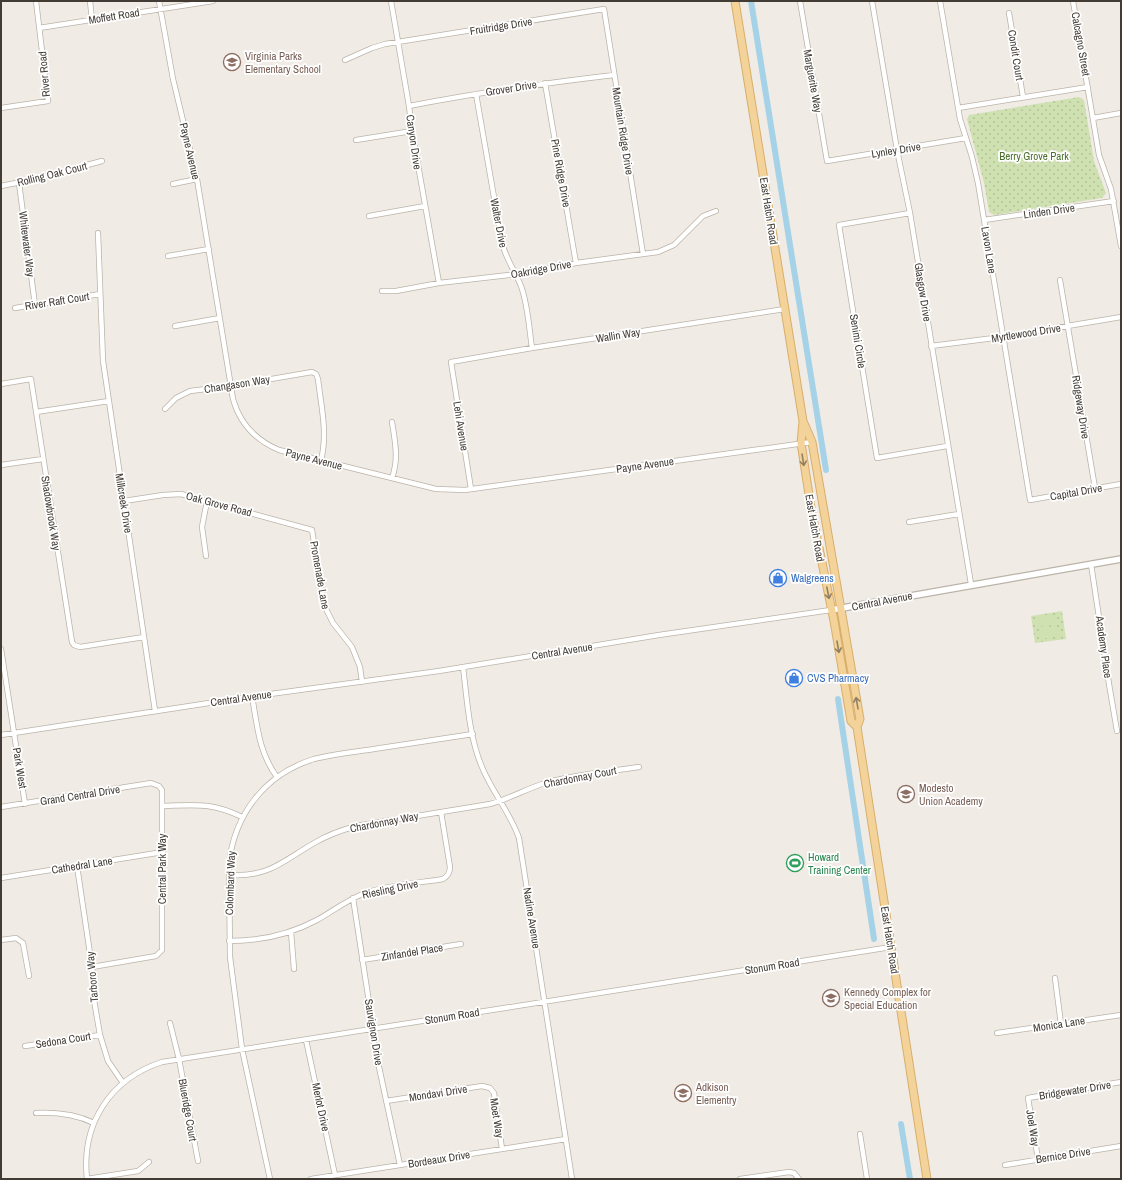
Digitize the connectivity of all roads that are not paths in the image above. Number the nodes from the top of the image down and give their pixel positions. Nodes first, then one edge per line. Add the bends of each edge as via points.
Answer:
1 (36, 1) edge
2 (90, 1) edge
3 (158, 1) edge
4 (213, 1) edge
5 (391, 1) edge
6 (735, 1) edge
7 (800, 1) edge
8 (872, 1) edge
9 (940, 1) edge
10 (1073, 1) edge
11 (160, 9) junction
12 (604, 9) joint
13 (1009, 13) dead end
14 (92, 20) junction
15 (39, 28) junction
16 (398, 42) junction
17 (345, 60) dead end
18 (614, 75) junction
19 (545, 83) junction
20 (1088, 87) junction
21 (476, 94) junction
22 (1022, 98) junction
23 (409, 106) junction
24 (1, 108) edge
25 (958, 108) junction
26 (1121, 113) edge
27 (1093, 118) junction
28 (412, 131) junction
29 (966, 138) junction
30 (356, 140) dead end
31 (897, 150) junction
32 (102, 161) dead end
33 (827, 161) joint
34 (197, 179) junction
35 (19, 183) junction
36 (173, 184) dead end
37 (1, 186) edge
38 (1114, 201) junction
39 (425, 206) junction
40 (716, 211) dead end
41 (910, 213) junction
42 (369, 216) dead end
43 (984, 220) junction
44 (98, 233) dead end
45 (1121, 246) edge
46 (209, 249) junction
47 (643, 254) junction
48 (168, 256) dead end
49 (576, 263) junction
50 (514, 274) junction
51 (1060, 280) dead end
52 (439, 283) junction
53 (382, 291) dead end
54 (100, 294) junction
55 (35, 305) junction
56 (15, 308) dead end
57 (785, 309) junction
58 (220, 318) junction
59 (1121, 318) edge
60 (175, 326) dead end
61 (1068, 326) junction
62 (1002, 337) junction
63 (931, 346) junction
64 (532, 348) junction
65 (451, 362) joint
66 (1, 384) edge
67 (231, 386) junction
68 (109, 401) junction
69 (165, 409) dead end
70 (36, 412) junction
71 (392, 422) dead end
72 (803, 422) junction
73 (812, 442) junction
74 (801, 443) junction
75 (948, 446) junction
76 (43, 459) junction
77 (321, 460) junction
78 (1, 465) edge
79 (392, 478) junction
80 (1121, 484) edge
81 (1095, 488) junction
82 (471, 489) junction
83 (1030, 500) joint
84 (124, 501) junction
85 (207, 501) junction
86 (959, 514) junction
87 (909, 522) dead end
88 (312, 530) joint
89 (206, 556) dead end
90 (1121, 559) edge
91 (1092, 564) junction
92 (971, 584) junction
93 (840, 608) junction
94 (831, 610) junction
95 (144, 637) junction
96 (1, 649) edge
97 (462, 667) junction
98 (362, 682) junction
99 (252, 696) junction
100 (155, 711) junction
101 (857, 727) junction
102 (1117, 731) dead end
103 (15, 733) junction
104 (473, 734) junction
105 (1, 735) edge
106 (639, 767) dead end
107 (277, 777) junction
108 (159, 786) joint
109 (501, 802) junction
110 (26, 804) junction
111 (163, 806) junction
112 (1, 807) edge
113 (441, 812) junction
114 (242, 817) junction
115 (162, 852) junction
116 (77, 866) junction
117 (229, 875) junction
118 (1, 878) edge
119 (353, 898) junction
120 (291, 932) junction
121 (1, 940) edge
122 (229, 941) junction
123 (461, 944) dead end
124 (891, 947) junction
125 (362, 960) junction
126 (92, 967) junction
127 (294, 969) dead end
128 (29, 976) dead end
129 (1055, 978) dead end
130 (545, 1001) junction
131 (1121, 1015) edge
132 (170, 1023) dead end
133 (1061, 1024) junction
134 (373, 1028) junction
135 (997, 1033) dead end
136 (100, 1034) junction
137 (306, 1040) junction
138 (25, 1046) dead end
139 (242, 1049) junction
140 (179, 1058) junction
141 (1121, 1082) edge
142 (123, 1083) junction
143 (490, 1088) joint
144 (1028, 1098) joint
145 (386, 1101) junction
146 (36, 1113) dead end
147 (94, 1123) junction
148 (860, 1134) dead end
149 (566, 1139) junction
150 (1121, 1146) edge
151 (502, 1149) junction
152 (1038, 1159) junction
153 (198, 1161) dead end
154 (149, 1162) dead end
155 (400, 1165) junction
156 (1005, 1165) dead end
157 (335, 1175) junction
158 (87, 1179) edge
159 (270, 1179) edge
160 (311, 1179) edge
161 (572, 1179) edge
162 (740, 1179) edge
163 (799, 1179) edge
164 (867, 1179) edge
165 (927, 1179) edge

1 - 15 street, River Road
2 - 14 street
3 - 11 street, Payne Avenue
4 - 11 street, Moffett Road
5 - 16 street, Canyon Drive
6 - 57 main road, East Hatch Road
7 - 33 street, Marguerite Way
8 - 31 street, Glasgow Drive
9 - 25 street, Lavon Lane
10 - 20 street, Calcagno Street
11 - 14 street, Moffett Road
11 - 34 street, Payne Avenue via 173,79
12 - 16 street, Fruitridge Drive
12 - 18 street, Mountain Ridge Drive
13 - 22 street, Condit Court
14 - 15 street, Moffett Road
15 - 24 street, River Road via 48,101
16 - 17 street, Fruitridge Drive via 372,48
16 - 23 street, Canyon Drive
18 - 19 street, Grover Drive
18 - 47 street, Mountain Ridge Drive
19 - 21 street, Grover Drive
19 - 49 street, Pine Ridge Drive
20 - 22 street
20 - 27 street, Calcagno Street
21 - 23 street, Grover Drive
21 - 50 street, Walter Drive via 502,243
22 - 25 street
23 - 28 street, Canyon Drive
25 - 29 street, Lavon Lane
26 - 27 street
27 - 38 street, Calcagno Street via 1102,166
28 - 30 street
28 - 39 street, Canyon Drive
29 - 31 street, Lynley Drive
29 - 43 street, Lavon Lane
31 - 33 street, Lynley Drive
31 - 41 street, Glasgow Drive
32 - 35 street, Rolling Oak Court
34 - 36 street
34 - 46 street, Payne Avenue
35 - 37 street, Rolling Oak Court
35 - 55 street, Whitewater Way
38 - 43 street, Linden Drive
38 - 45 street
39 - 42 street
39 - 52 street, Canyon Drive
40 - 47 street, Oakridge Drive via 703,216 674,245 658,252
41 - 63 street, Glasgow Drive
41 - 75 street, Senimi Circle via 840,225 877,458
43 - 62 street, Lavon Lane
44 - 54 street, Millcreek Drive
46 - 48 street
46 - 58 street, Payne Avenue
47 - 49 street, Oakridge Drive
49 - 50 street, Oakridge Drive
50 - 52 street, Oakridge Drive
50 - 64 street, Walter Drive via 524,297
51 - 61 street, Ridgeway Drive
52 - 53 street, Oakridge Drive
54 - 55 street, River Raft Court
54 - 68 street, Millcreek Drive via 103,361
55 - 56 street, River Raft Court
57 - 64 street, Wallin Way
57 - 72 main road, East Hatch Road
58 - 60 street
58 - 67 street, Payne Avenue
59 - 61 street, Myrtlewood Drive
61 - 62 street, Myrtlewood Drive
61 - 81 street, Ridgeway Drive
62 - 63 street, Myrtlewood Drive
62 - 83 street, Lavon Lane
63 - 75 street, Glasgow Drive
64 - 65 street, Wallin Way
65 - 82 street, Lehi Avenue
66 - 70 street, Shadowbrook Way via 31,379
67 - 69 street, Changason Way via 190,391 176,398
67 - 77 street, Payne Avenue via 239,416 257,437 280,450
67 - 77 street, Changason Way via 306,372 314,373 318,379 325,436
68 - 70 street
68 - 84 street, Millcreek Drive
70 - 76 street, Shadowbrook Way
71 - 79 street via 397,457
72 - 73 main road, East Hatch Road
72 - 74 main road, East Hatch Road
73 - 74 street, Payne Avenue
73 - 93 main road, East Hatch Road
74 - 82 street, Payne Avenue
74 -> 94 main road, East Hatch Road
75 - 86 street, Glasgow Drive
76 - 78 street
76 - 95 street, Shadowbrook Way via 70,639 74,645 80,647
77 - 79 street, Payne Avenue
79 - 82 street, Payne Avenue via 436,489
80 - 81 street, Capital Drive
81 - 83 street, Capital Drive
84 - 85 street, Oak Grove Road via 181,494
84 - 95 street, Millcreek Drive
85 - 88 street, Oak Grove Road
85 - 89 street via 202,527
86 - 87 street
86 - 92 street, Glasgow Drive
88 - 98 street, Promenade Lane via 324,605 333,623 352,646 360,667
90 - 91 street, Central Avenue
91 - 92 street, Central Avenue
91 - 102 street, Academy Place
92 - 93 street, Central Avenue
93 - 94 street, Central Avenue
101 -> 93 main road, East Hatch Road via 860,719
94 - 97 street, Central Avenue
94 -> 101 main road, East Hatch Road via 851,721
95 - 100 street, Millcreek Drive
96 - 103 street, Park West
97 - 98 street, Central Avenue
97 - 104 street, Nadine Avenue
98 - 99 street, Central Avenue
99 - 100 street, Central Avenue
99 - 107 street via 262,750
100 - 103 street, Central Avenue
101 - 124 main road, East Hatch Road
103 - 105 street, Central Avenue
103 - 110 street, Park West
104 - 107 street, Colombard Way via 314,759
104 - 109 street, Nadine Avenue via 481,765
106 - 109 street, Chardonnay Court via 555,780 530,788
107 - 114 street, Colombard Way via 258,795
108 - 110 street, Grand Central Drive via 151,783
108 - 111 street, Central Park Way via 163,794
109 - 113 street, Chardonnay Way
109 - 130 street, Nadine Avenue via 519,838
110 - 112 street, Grand Central Drive
111 - 114 street via 207,805
111 - 115 street, Central Park Way
113 - 117 street, Chardonnay Way via 347,829 318,841 273,868 250,874
113 - 119 street, Riesling Drive via 450,867 446,877 378,889
114 - 117 street, Colombard Way via 233,839
115 - 116 street, Cathedral Lane
115 - 126 street, Central Park Way via 160,953 156,956
116 - 118 street, Cathedral Lane
116 - 126 street, Tarboro Way
117 - 122 street, Colombard Way
119 - 120 street, Riesling Drive
119 - 125 street, Sauvignon Drive
120 - 122 street, Riesling Drive via 260,939
120 - 127 street
121 - 128 street via 16,938 23,944
122 - 139 street, Colombard Way
123 - 125 street, Zinfandel Place
124 - 130 street, Stonum Road
124 - 165 main road, East Hatch Road
125 - 134 street, Sauvignon Drive
126 - 136 street, Tarboro Way
129 - 133 street
130 - 134 street, Stonum Road
130 - 149 street, Nadine Avenue
131 - 133 street, Monica Lane
132 - 140 street, Blueridge Court
133 - 135 street, Monica Lane
134 - 137 street, Stonum Road
134 - 145 street, Sauvignon Drive
136 - 138 street, Sedona Court
136 - 142 street, Tarboro Way via 108,1061
137 - 139 street, Stonum Road
137 - 157 street, Merlot Drive
139 - 140 street, Stonum Road
139 - 159 street, Colombard Way
140 - 142 street, Stonum Road via 140,1071
140 - 153 street, Blueridge Court
141 - 144 street, Bridgewater Drive
142 - 147 street, Stonum Road via 107,1100
143 - 145 street, Mondavi Drive via 482,1086
143 - 151 street, Moet Way via 494,1093
144 - 152 street, Joel Way
145 - 155 street, Sauvignon Drive
146 - 147 street via 66,1114
147 - 158 street, Stonum Road via 87,1149
148 - 164 street
149 - 151 street, Bordeaux Drive
149 - 161 street, Nadine Avenue
150 - 152 street, Bernice Drive
151 - 155 street, Bordeaux Drive
152 - 156 street, Bernice Drive
154 - 158 street via 138,1170
155 - 157 street, Bordeaux Drive
157 - 160 street, Bordeaux Drive
162 - 163 street via 789,1172 794,1173

